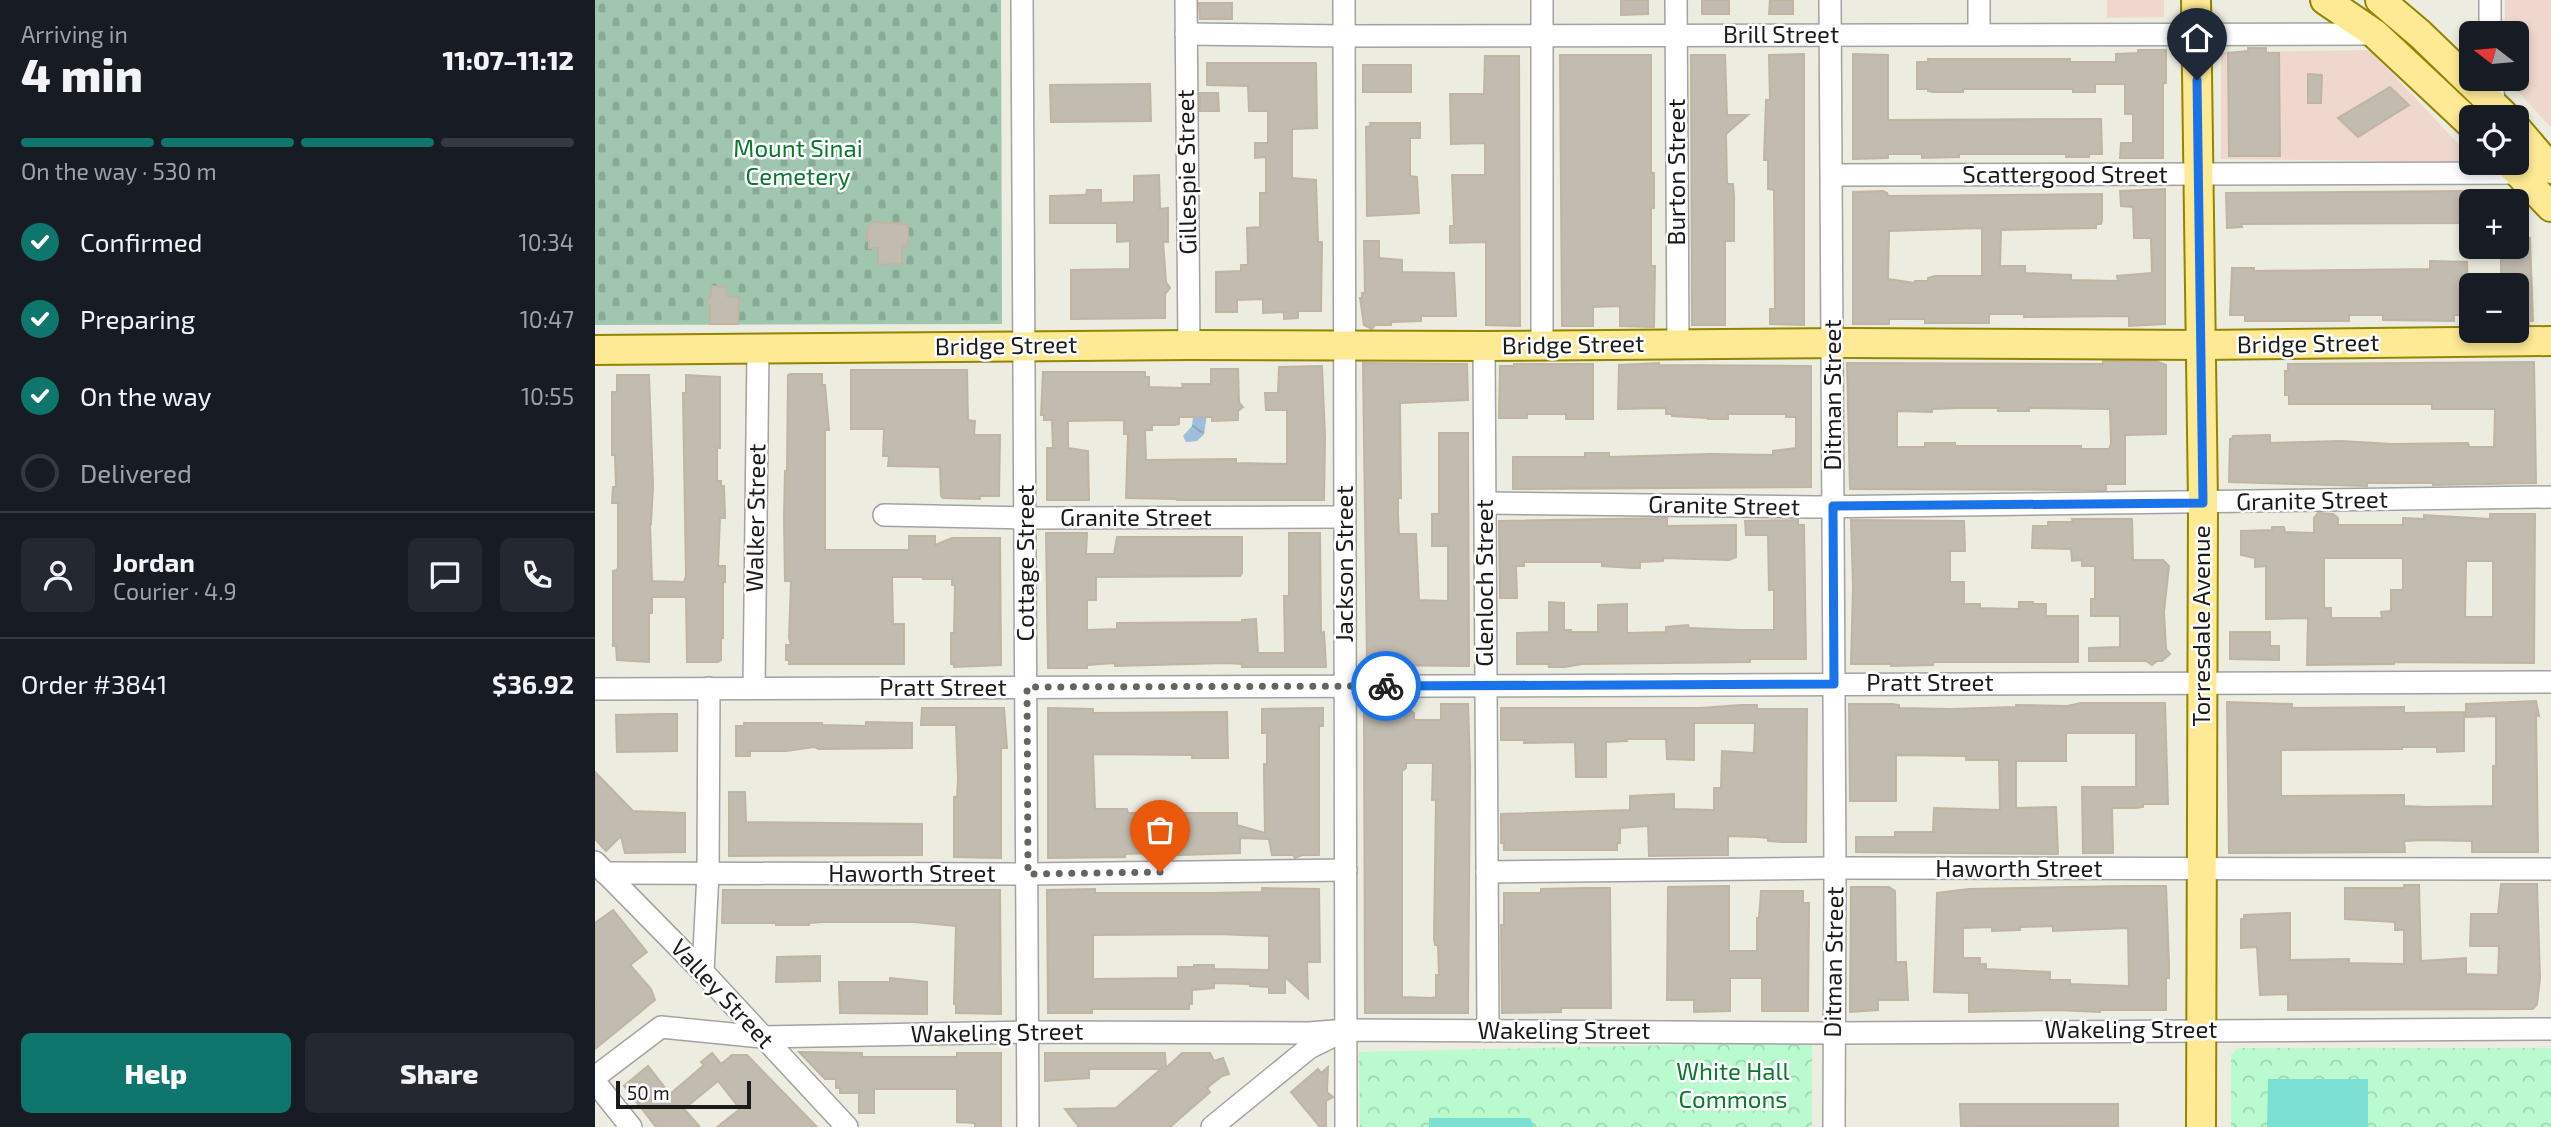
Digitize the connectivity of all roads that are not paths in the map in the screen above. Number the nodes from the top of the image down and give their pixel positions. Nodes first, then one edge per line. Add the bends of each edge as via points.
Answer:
1 (1022, 0) edge
2 (1186, 0) edge
3 (1343, 0) edge
4 (1542, 0) edge
5 (1676, 0) edge
6 (1830, 0) edge
7 (1979, 0) edge
8 (2196, 0) edge
9 (2325, 0) edge
10 (2379, 0) edge
11 (2490, 0) edge
12 (2490, 21) edge
13 (2196, 33) junction
14 (1186, 34) junction
15 (1979, 34) junction
16 (2375, 34) junction
17 (1542, 35) junction
18 (1677, 35) junction
19 (1344, 36) junction
20 (1829, 36) junction
21 (2494, 104) edge
22 (2459, 113) edge
23 (2529, 144) edge
24 (2459, 169) edge
25 (2529, 169) edge
26 (2551, 171) edge
27 (1832, 175) junction
28 (2521, 175) edge
29 (2199, 176) junction
30 (2551, 207) edge
31 (2551, 341) edge
32 (1833, 343) junction
33 (1542, 344) junction
34 (1678, 344) junction
35 (1189, 345) junction
36 (2202, 345) junction
37 (1024, 346) junction
38 (1345, 346) junction
39 (1484, 346) junction
40 (758, 349) junction
41 (595, 350) edge
42 (2551, 497) edge
43 (1485, 503) junction
44 (2203, 503) junction
45 (1833, 506) junction
46 (884, 515) dead end
47 (1345, 517) junction
48 (1026, 518) junction
49 (2551, 682) edge
50 (2201, 683) junction
51 (1834, 684) junction
52 (1345, 686) junction
53 (1027, 687) junction
54 (1486, 687) junction
55 (709, 688) junction
56 (754, 688) junction
57 (595, 689) edge
58 (600, 867) edge
59 (1835, 868) junction
60 (2551, 869) edge
61 (1346, 870) junction
62 (2200, 870) junction
63 (1487, 872) junction
64 (708, 873) junction
65 (1028, 874) junction
66 (703, 972) junction
67 (2200, 1029) junction
68 (2551, 1029) edge
69 (1346, 1030) junction
70 (1488, 1031) junction
71 (1028, 1032) junction
72 (1834, 1032) junction
73 (762, 1037) junction
74 (595, 1079) edge
75 (631, 1127) edge
76 (847, 1127) edge
77 (1028, 1127) edge
78 (1212, 1127) edge
79 (1346, 1127) edge
80 (1834, 1127) edge
81 (2200, 1127) edge

1 - 37 street, Cottage Street
2 - 14 street, Gillespie Street
3 - 19 street, Jackson Street
4 - 17 street
5 - 18 street, Burton Street
6 - 20 street, Ditman Street
7 - 15 street
8 - 13 main road, Torresdale Avenue
9 - 16 main road
10 - 21 main road
11 - 12 street
13 - 15 street, Brill Street
13 - 16 street, Brill Street
13 - 29 main road, Torresdale Avenue
14 - 19 street, Brill Street
14 - 35 street, Gillespie Street
15 - 20 street, Brill Street
16 - 22 main road
17 - 18 street, Brill Street
17 - 19 street, Brill Street
17 - 33 street
18 - 20 street, Brill Street
18 - 34 street, Burton Street
19 - 38 street, Jackson Street
20 - 27 street, Ditman Street
23 - 26 main road
24 - 29 street, Scattergood Street
25 - 26 street, Scattergood Street
27 - 29 street, Scattergood Street
27 - 32 street, Ditman Street
28 - 30 main road
29 - 36 main road, Torresdale Avenue
31 - 36 main road, Bridge Street
32 - 34 main road, Bridge Street
32 - 36 main road, Bridge Street
32 - 45 street, Ditman Street
33 - 34 main road, Bridge Street
33 - 39 main road, Bridge Street
35 - 37 main road, Bridge Street
35 - 38 main road, Bridge Street
36 - 44 main road, Torresdale Avenue
37 - 40 main road, Bridge Street
37 - 48 street, Cottage Street
38 - 39 main road, Bridge Street
38 - 47 street, Jackson Street
39 - 43 street, Glenloch Street
40 - 41 main road, Bridge Street
40 - 56 street, Walker Street
42 - 44 street, Granite Street
43 - 45 street, Granite Street
43 - 54 street, Glenloch Street
44 - 45 street, Granite Street
44 - 50 main road, Torresdale Avenue
45 - 51 street, Ditman Street
46 - 48 street, Granite Street
47 - 48 street, Granite Street
47 - 52 street, Jackson Street
48 - 53 street, Cottage Street
49 - 50 street, Pratt Street
50 - 51 street, Pratt Street
50 - 62 main road, Torresdale Avenue
51 - 54 street, Pratt Street
51 - 59 street, Ditman Street
52 - 53 street, Pratt Street
52 - 54 street, Pratt Street
52 - 61 street, Jackson Street
53 - 56 street, Pratt Street
53 - 65 street, Cottage Street
54 - 63 street, Glenloch Street
55 - 56 street, Pratt Street
55 - 57 street, Pratt Street
55 - 64 street
58 - 64 street, Haworth Street
58 - 66 street, Valley Street
59 - 62 street, Haworth Street
59 - 63 street, Haworth Street
59 - 72 street, Ditman Street
60 - 62 street, Haworth Street
61 - 65 street, Haworth Street
61 - 69 street, Jackson Street
62 - 67 main road, Torresdale Avenue
63 - 70 street, Glenloch Street
64 - 65 street, Haworth Street
64 - 66 street
65 - 71 street, Cottage Street
66 - 73 street, Valley Street
67 - 68 street, Wakeling Street
67 - 72 street, Wakeling Street
67 - 81 main road, Torresdale Avenue
69 - 70 street, Wakeling Street
69 - 71 street, Wakeling Street
69 - 78 street via 1309,1048
69 - 79 street, Jackson Street
70 - 72 street, Wakeling Street
71 - 73 street, Wakeling Street
71 - 77 street, Cottage Street
72 - 80 street, Ditman Street
73 - 74 street, Wakeling Street via 661,1027
73 - 76 street, Valley Street
74 - 75 street

